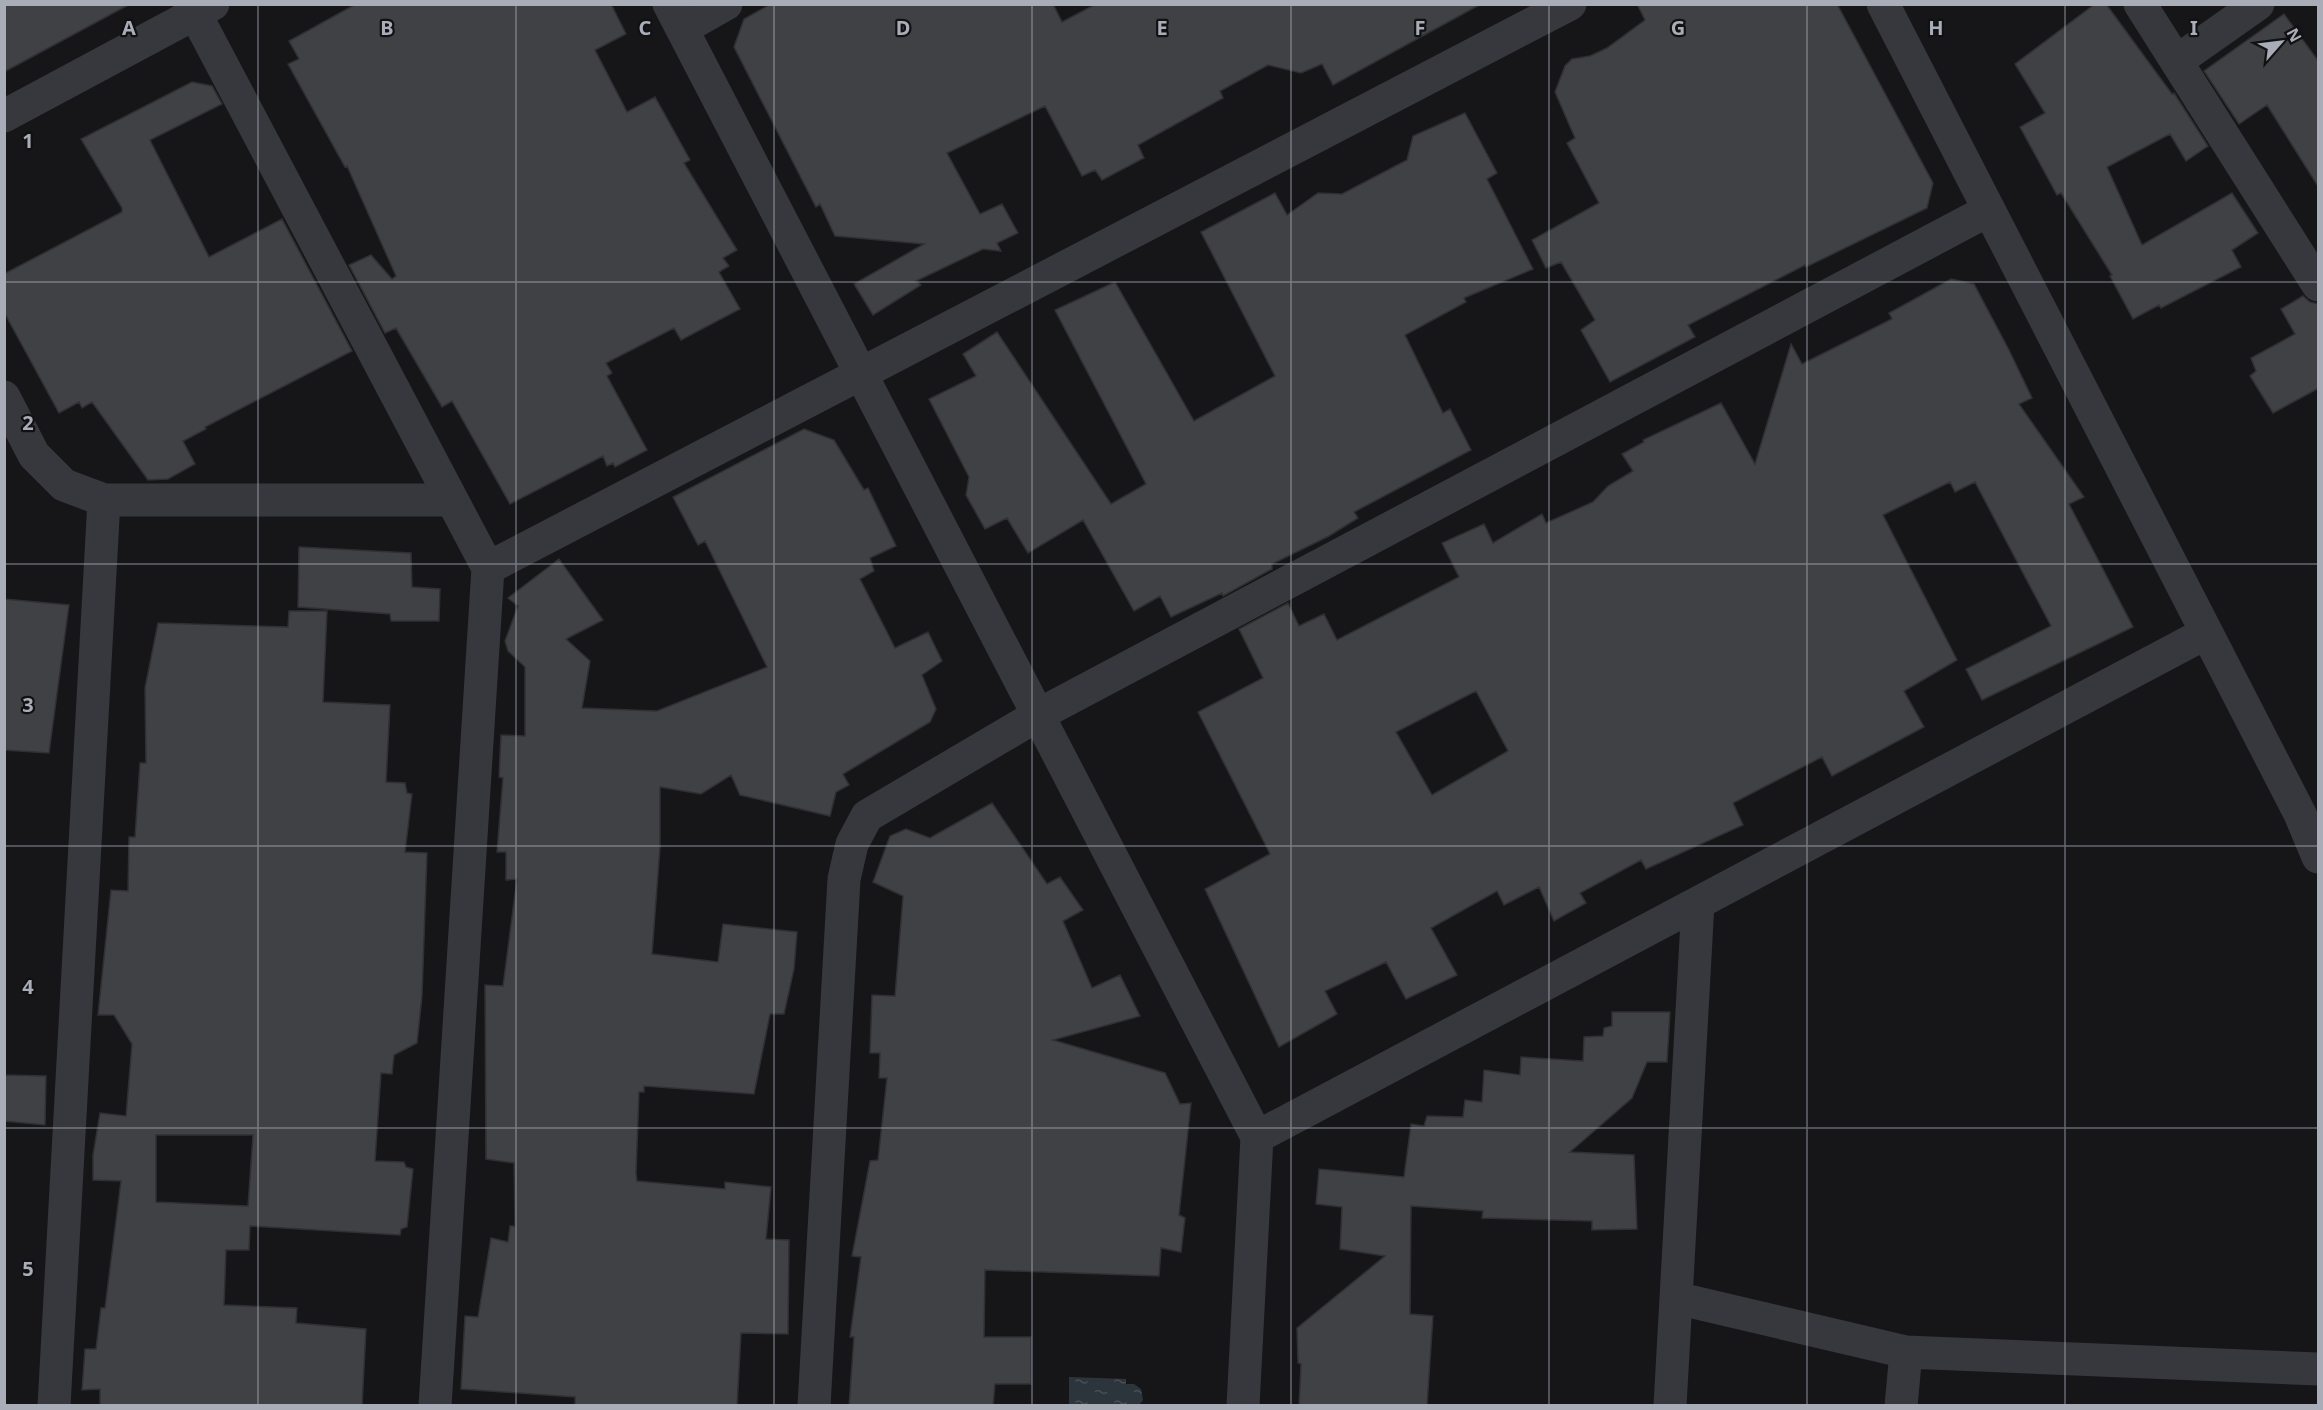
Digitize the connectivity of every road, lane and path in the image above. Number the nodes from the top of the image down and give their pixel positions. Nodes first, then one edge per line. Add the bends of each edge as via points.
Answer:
1 (726, 4) edge
2 (1570, 4) edge
3 (2140, 4) edge
4 (2258, 4) edge
5 (1884, 5) edge
6 (200, 8) edge
7 (676, 17) edge
8 (2177, 61) junction
9 (4, 116) edge
10 (1989, 210) junction
11 (2319, 285) edge
12 (861, 374) junction
13 (4, 398) edge
14 (104, 500) junction
15 (452, 500) junction
16 (488, 568) junction
17 (2206, 633) junction
18 (1038, 715) junction
19 (2309, 809) edge
20 (2319, 857) edge
21 (1698, 903) junction
22 (1257, 1137) junction
23 (1676, 1298) junction
24 (1906, 1352) junction
25 (2319, 1369) edge
26 (54, 1406) edge
27 (435, 1406) edge
28 (814, 1406) edge
29 (1243, 1406) edge
30 (1670, 1406) edge
31 (1901, 1406) edge

1 - 7 street
2 - 12 street
3 - 8 street
4 - 8 street
5 - 10 street
6 - 9 street
6 - 15 street
7 - 12 street
8 - 11 street
10 - 17 street
10 - 18 street
12 - 16 street
12 - 18 street
13 - 14 street via 34,455 64,485
14 - 15 street
14 - 26 street
15 - 16 street
16 - 27 street
17 - 19 street
17 - 21 street
18 - 22 street
18 - 28 street via 867,816 852,844 844,879
19 - 20 street
21 - 22 street
21 - 23 street
22 - 29 street
23 - 24 street
23 - 30 street
24 - 25 street
24 - 31 street

